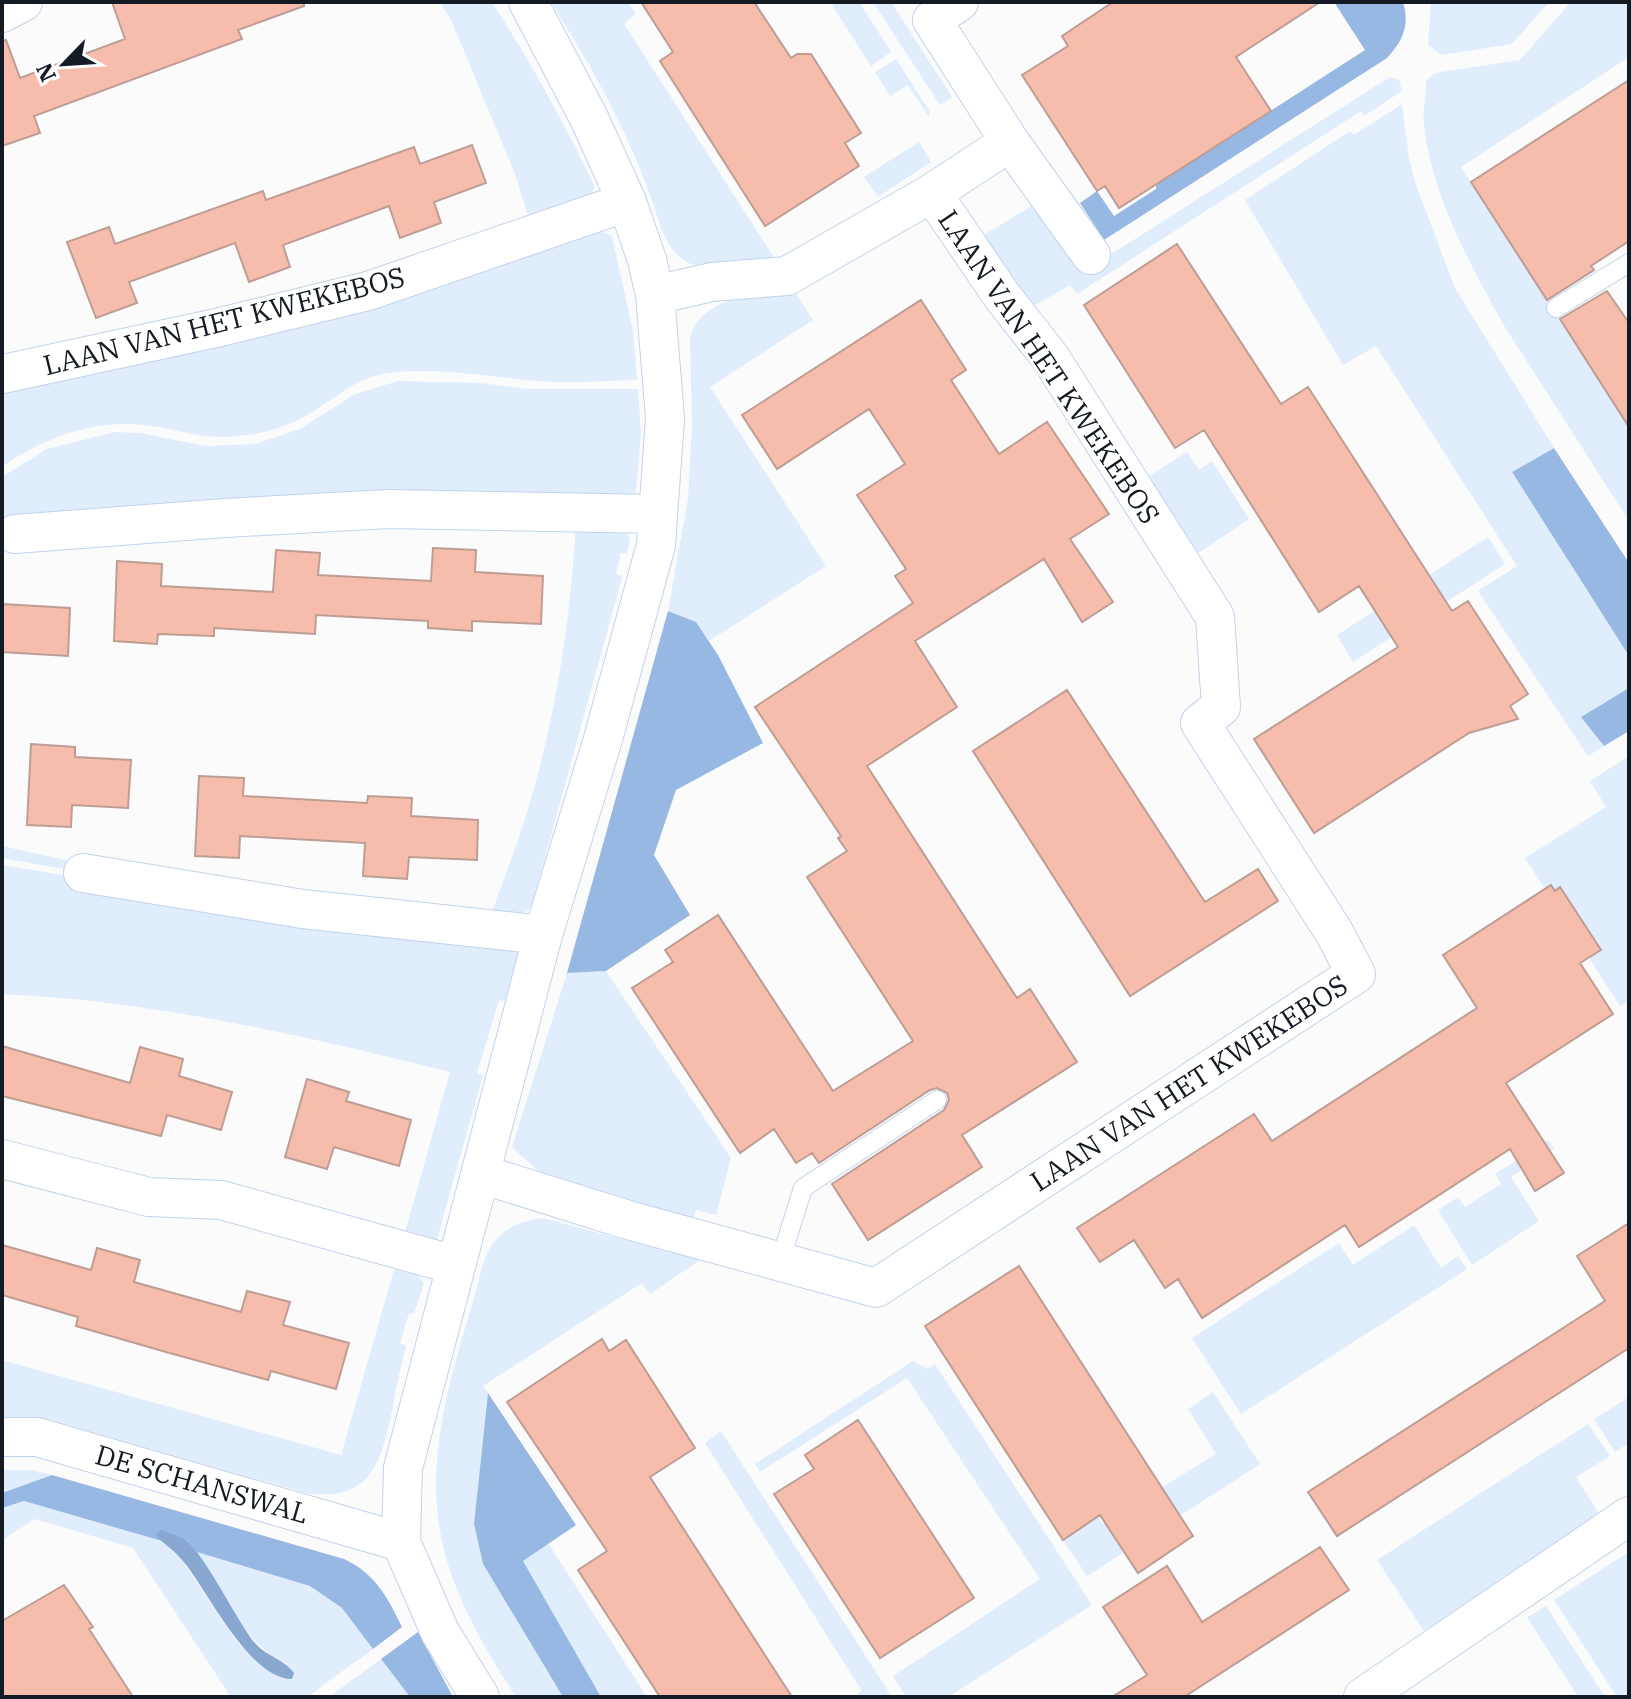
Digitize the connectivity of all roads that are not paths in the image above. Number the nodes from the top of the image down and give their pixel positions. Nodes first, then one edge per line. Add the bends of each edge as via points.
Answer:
1 (23, 2) edge
2 (528, 2) edge
3 (959, 2) edge
4 (2, 13) edge
5 (1010, 142) junction
6 (932, 193) junction
7 (627, 202) junction
8 (1091, 255) dead end
9 (1629, 263) edge
10 (655, 295) junction
11 (1556, 308) dead end
12 (3, 374) edge
13 (658, 514) junction
14 (15, 534) dead end
15 (83, 873) dead end
16 (543, 935) junction
17 (937, 1100) dead end
18 (2, 1159) edge
19 (481, 1174) junction
20 (780, 1261) junction
21 (455, 1265) junction
22 (2, 1437) edge
23 (1629, 1516) edge
24 (401, 1542) junction
25 (480, 1697) edge
26 (1363, 1697) edge

1 - 4 street
2 - 7 street
3 - 5 street via 932,20
5 - 6 street, LAAN VAN HET KWEKEBOS
5 - 8 street
6 - 10 street, LAAN VAN HET KWEKEBOS via 787,276 712,282
6 - 20 street, LAAN VAN HET KWEKEBOS via 1050,357 1215,617 1221,707 1200,723 1356,974 876,1288
7 - 10 street
7 - 12 street, LAAN VAN HET KWEKEBOS via 368,291
9 - 11 lane
10 - 13 street via 665,418
13 - 14 street via 388,509
13 - 16 street via 656,545
15 - 16 street via 303,909
16 - 19 street
17 - 20 lane via 803,1188
18 - 21 street via 149,1197 221,1200
19 - 20 street, LAAN VAN HET KWEKEBOS
19 - 21 street
21 - 24 street via 403,1468
22 - 24 street, DE SCHANSWAL via 37,1437
23 - 26 street
24 - 25 street via 440,1632

